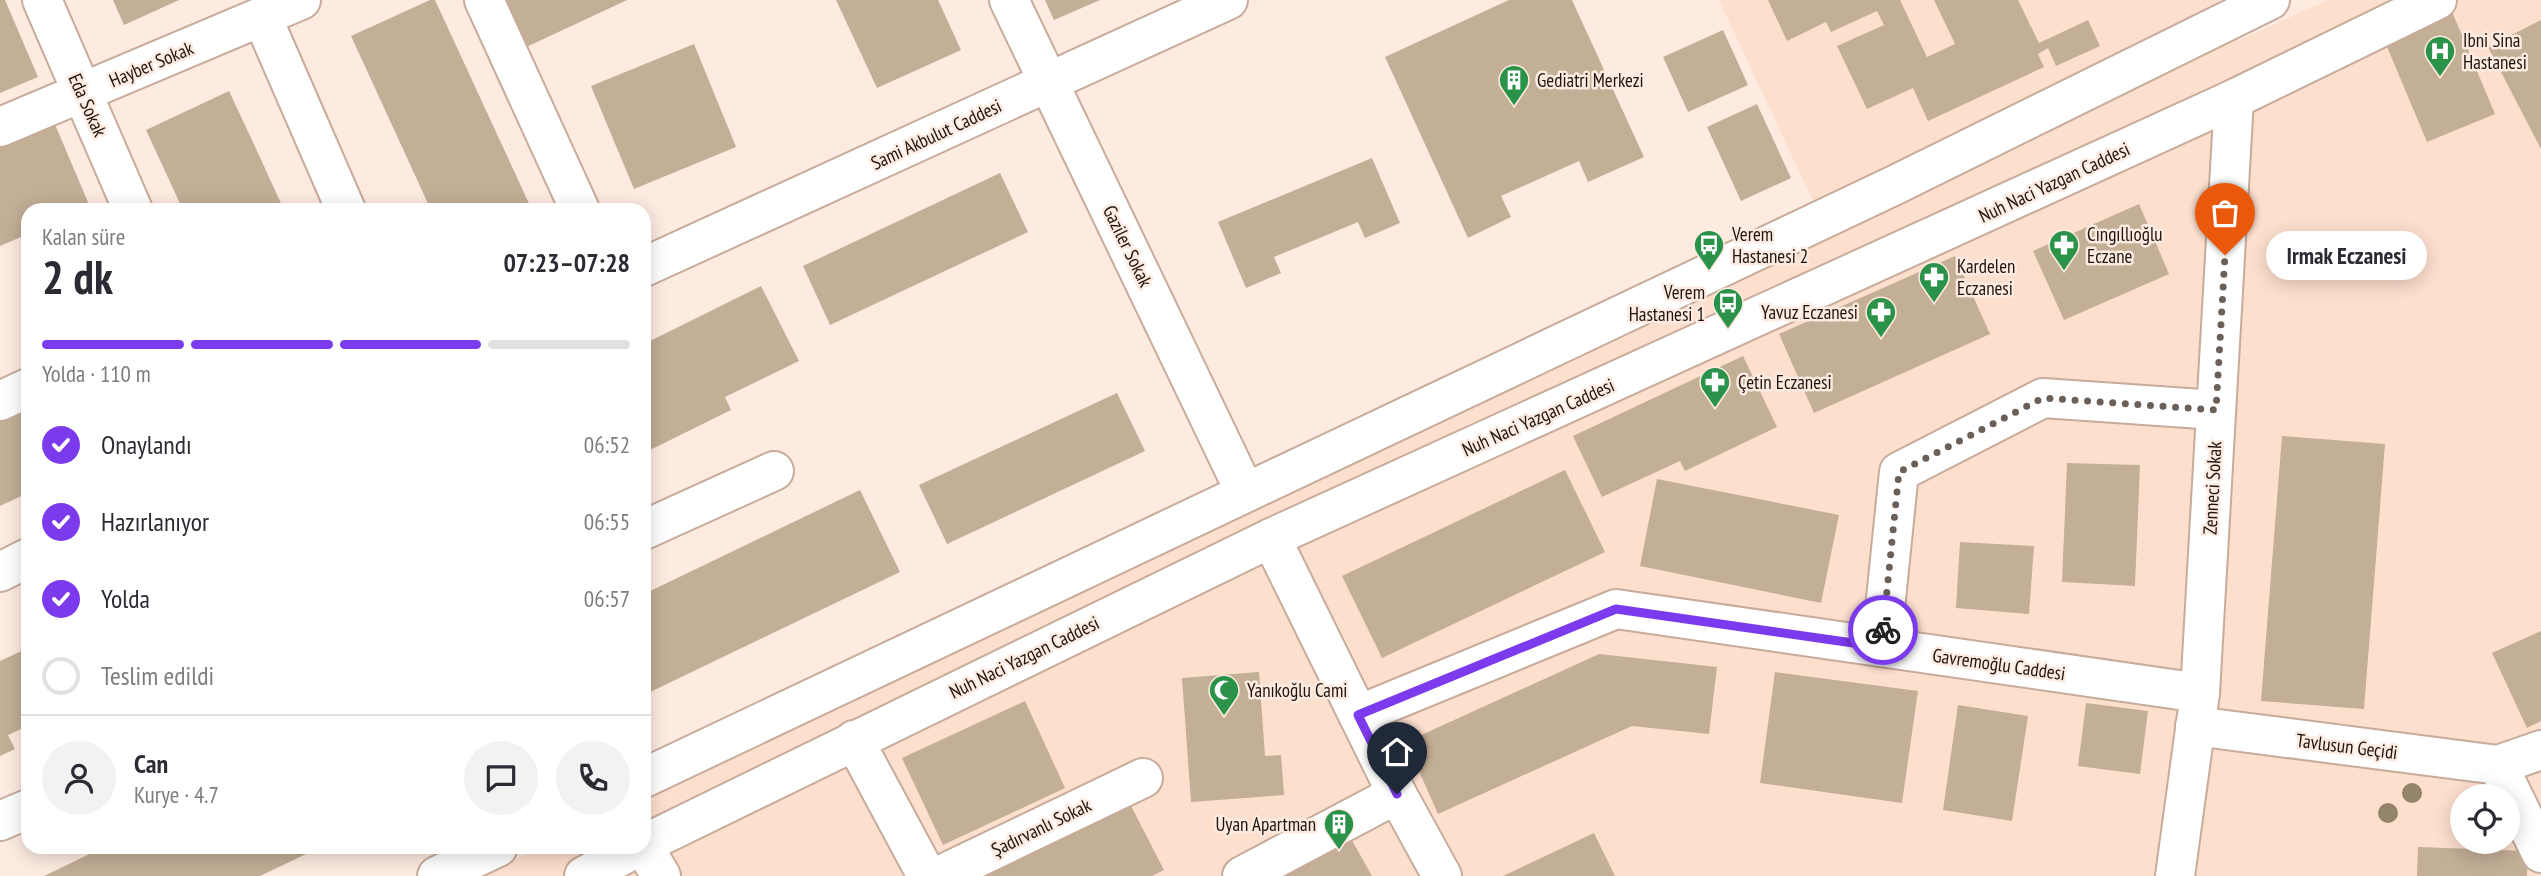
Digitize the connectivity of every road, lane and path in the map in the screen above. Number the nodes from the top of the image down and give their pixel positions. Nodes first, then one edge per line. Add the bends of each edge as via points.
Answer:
1 (41, 0) edge
2 (301, 0) edge
3 (484, 0) edge
4 (1009, 0) edge
5 (1228, 0) edge
6 (2270, 0) edge
7 (2437, 0) edge
8 (262, 17) junction
9 (1049, 82) junction
10 (83, 93) junction
11 (2234, 99) junction
12 (0, 127) edge
13 (130, 203) edge
14 (343, 203) edge
15 (577, 203) edge
16 (651, 264) edge
17 (21, 391) edge
18 (0, 401) edge
19 (2216, 410) junction
20 (774, 471) dead end
21 (1245, 492) junction
22 (651, 527) edge
23 (1271, 538) junction
24 (21, 562) edge
25 (0, 572) edge
26 (1881, 647) junction
27 (2198, 709) junction
28 (1358, 715) junction
29 (854, 740) junction
30 (2541, 750) edge
31 (2498, 765) junction
32 (651, 775) edge
33 (1143, 778) dead end
34 (1397, 794) junction
35 (21, 812) edge
36 (0, 821) edge
37 (651, 842) edge
38 (2541, 853) edge
39 (477, 854) edge
40 (625, 854) edge
41 (649, 854) edge
42 (446, 864) edge
43 (584, 876) edge
44 (661, 876) edge
45 (927, 876) edge
46 (939, 876) edge
47 (1242, 876) edge
48 (1443, 876) edge
49 (2175, 876) edge

1 - 10 street, Eda Sokak
2 - 8 street, Hayber Sokak
3 - 15 street
4 - 9 street, Gaziler Sokak
5 - 9 street, Sami Akbulut Caddesi
6 - 21 street via 1895,185
7 - 11 street, Nuh Naci Yazgan Caddesi
8 - 10 street, Hayber Sokak
8 - 14 street
9 - 16 street, Sami Akbulut Caddesi
9 - 21 street, Gaziler Sokak
10 - 12 street, Hayber Sokak
10 - 13 street, Eda Sokak
11 - 19 street, Zenneci Sokak
11 - 23 street, Nuh Naci Yazgan Caddesi
17 - 18 street
19 - 26 street via 2043,398 1899,472
19 - 27 street, Zenneci Sokak
20 - 22 street
21 - 32 street
23 - 28 street
23 - 29 street, Nuh Naci Yazgan Caddesi
24 - 25 street
26 - 27 street, Gavremoğlu Caddesi
26 - 28 street, Gavremoğlu Caddesi via 1616,609
27 - 31 street, Tavlusun Geçidi
27 - 49 street, Zenneci Sokak
28 - 34 street
29 - 37 street, Nuh Naci Yazgan Caddesi
29 - 45 street
30 - 31 street, Tavlusun Geçidi
31 - 38 street
33 - 46 street, Şadırvanlı Sokak
34 - 47 street
34 - 48 street
35 - 36 street
39 - 42 street
40 - 43 street
41 - 44 street

